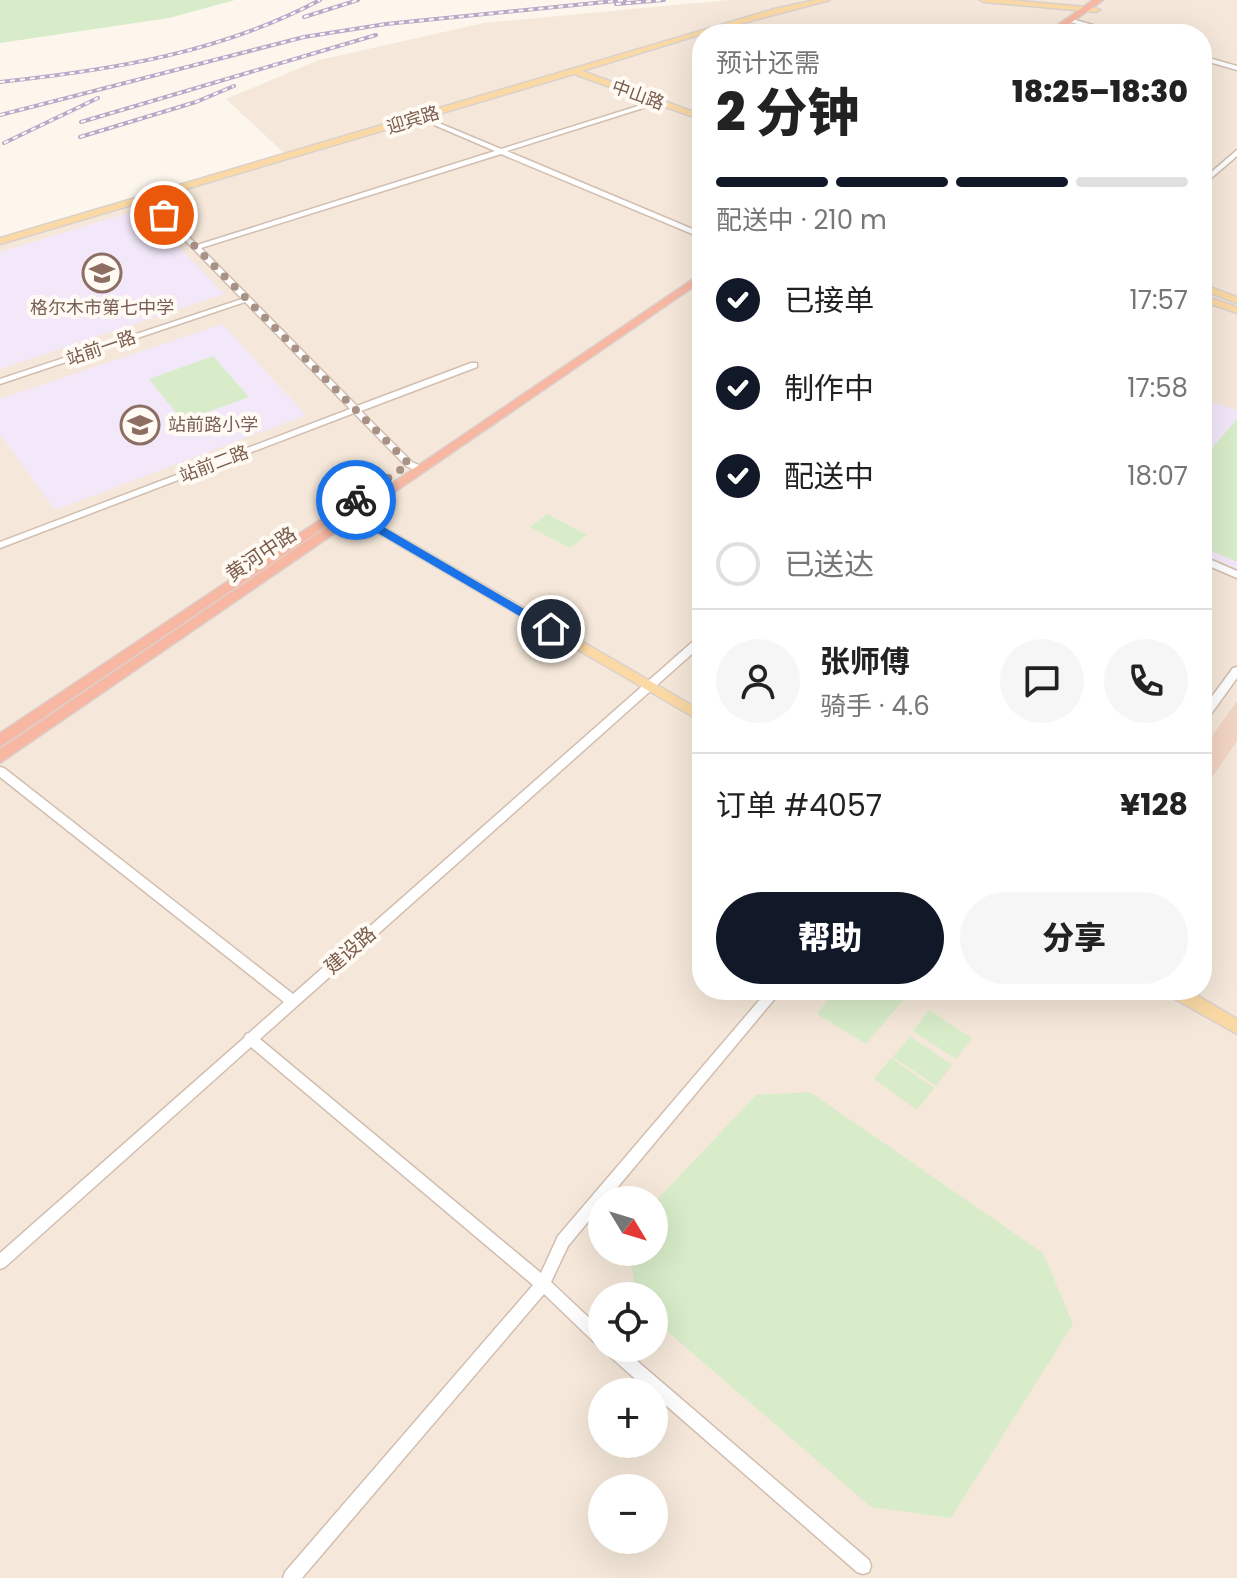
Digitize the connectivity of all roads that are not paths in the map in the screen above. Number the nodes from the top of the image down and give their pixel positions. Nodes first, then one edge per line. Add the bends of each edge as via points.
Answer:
1 (826, 0) edge
2 (984, 0) edge
3 (1110, 0) edge
4 (1094, 6) edge
5 (1073, 21) junction
6 (733, 24) edge
7 (1067, 24) edge
8 (1070, 24) edge
9 (1083, 24) edge
10 (692, 36) edge
11 (1212, 61) edge
12 (585, 68) junction
13 (1237, 68) edge
14 (573, 71) junction
15 (657, 102) junction
16 (692, 105) edge
17 (692, 114) edge
18 (420, 117) junction
19 (501, 152) junction
20 (1237, 152) edge
21 (1212, 175) edge
22 (147, 198) junction
23 (692, 232) edge
24 (0, 241) edge
25 (198, 247) junction
26 (692, 274) edge
27 (692, 283) edge
28 (1212, 291) edge
29 (248, 299) junction
30 (1237, 300) edge
31 (1212, 301) edge
32 (1237, 310) edge
33 (474, 365) dead end
34 (0, 382) edge
35 (355, 411) junction
36 (414, 467) junction
37 (349, 511) junction
38 (0, 545) edge
39 (1212, 564) edge
40 (1237, 575) edge
41 (692, 648) edge
42 (1237, 671) edge
43 (650, 687) junction
44 (1212, 705) edge
45 (692, 711) edge
46 (0, 741) edge
47 (0, 757) edge
48 (0, 771) edge
49 (768, 1000) edge
50 (1191, 1000) edge
51 (292, 1001) junction
52 (1237, 1027) edge
53 (250, 1038) junction
54 (0, 1262) edge
55 (543, 1284) junction
56 (588, 1327) edge
57 (627, 1362) edge
58 (863, 1566) dead end
59 (291, 1578) edge

1 - 6 main road, 迎宾路
2 - 4 main road
3 - 4 highway
4 - 5 highway
5 - 7 highway
5 - 8 highway
5 - 9 street
10 - 12 main road, 迎宾路
11 - 13 street
12 - 14 main road, 迎宾路
12 - 16 main road, 中山路
14 - 15 main road, 中山路
14 - 18 main road, 迎宾路
15 - 17 main road, 中山路
15 - 19 street
18 - 19 street
18 - 22 main road, 迎宾路
19 - 23 street
19 - 25 street
20 - 21 street
22 - 24 main road, 迎宾路
22 - 25 street
25 - 29 street
26 - 36 highway, 黄河中路
27 - 36 highway, 黄河中路
28 - 30 main road
29 - 34 street, 站前一路
29 - 35 street
31 - 32 main road
33 - 35 street, 站前二路
35 - 36 street
35 - 38 street, 站前二路
36 - 37 highway, 黄河中路
37 - 43 main road
37 - 46 highway, 黄河中路
37 - 47 highway, 黄河中路
39 - 40 street
41 - 43 street, 建设路
42 - 44 street
43 - 45 main road
43 - 51 street, 建设路
48 - 51 street
49 - 55 street via 563,1241
50 - 52 main road
51 - 53 street, 建设路
53 - 54 street, 建设路
53 - 55 street
55 - 56 street
55 - 59 street
57 - 58 street

